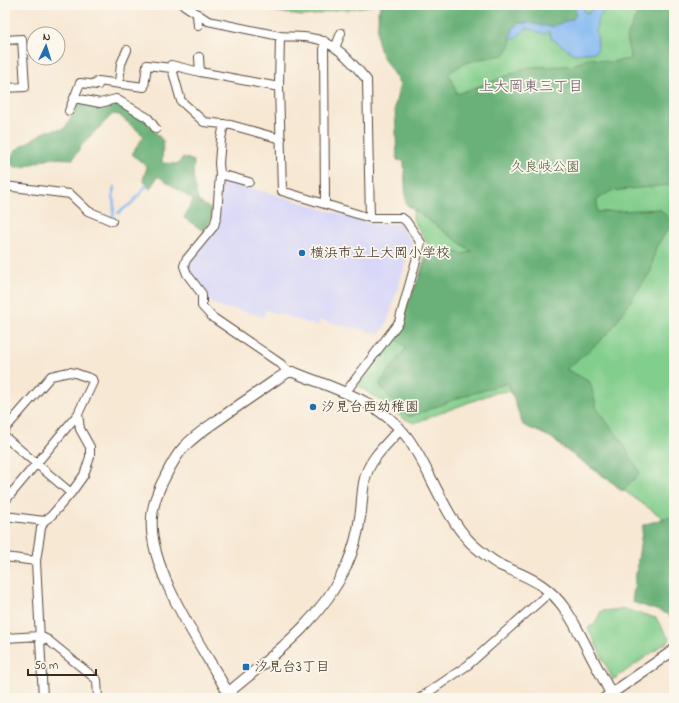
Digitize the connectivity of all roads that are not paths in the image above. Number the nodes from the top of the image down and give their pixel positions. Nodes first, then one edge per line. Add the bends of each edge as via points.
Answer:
1 (184, 5) edge
2 (197, 14) junction
3 (198, 26) dead end
4 (341, 33) dead end
5 (280, 36) junction
6 (5, 40) edge
7 (324, 41) junction
8 (335, 48) junction
9 (127, 50) dead end
10 (200, 57) dead end
11 (171, 68) junction
12 (200, 72) junction
13 (119, 83) junction
14 (279, 87) junction
15 (5, 88) edge
16 (74, 98) junction
17 (69, 111) dead end
18 (224, 124) junction
19 (156, 129) dead end
20 (281, 140) junction
21 (220, 174) junction
22 (249, 182) dead end
23 (5, 186) edge
24 (325, 204) junction
25 (370, 218) junction
26 (112, 221) dead end
27 (288, 372) junction
28 (345, 393) junction
29 (78, 414) junction
30 (5, 429) edge
31 (400, 429) junction
32 (5, 437) edge
33 (36, 464) junction
34 (71, 493) junction
35 (5, 501) edge
36 (5, 516) edge
37 (44, 521) junction
38 (5, 557) edge
39 (36, 561) junction
40 (550, 592) junction
41 (40, 636) junction
42 (5, 638) edge
43 (674, 650) edge
44 (225, 695) edge
45 (610, 697) edge
46 (44, 698) edge
47 (98, 698) edge
48 (420, 698) edge

1 - 2 street
2 - 3 street
2 - 5 street via 208,21
4 - 8 street
5 - 7 street
5 - 14 street
6 - 15 street via 22,40 25,87
7 - 8 street
7 - 24 street
8 - 25 street via 342,52 367,80
9 - 13 street via 121,64
10 - 12 street
11 - 12 street via 171,65
11 - 13 street via 147,65 144,87
11 - 18 street via 181,101 204,122
12 - 14 street
13 - 16 street via 98,81 98,86 80,84
14 - 20 street
16 - 17 street
16 - 19 street via 100,103 116,99 148,118
18 - 20 street
18 - 21 street via 220,145
20 - 24 street via 282,191
21 - 22 street
21 - 27 street via 214,226 184,266 202,294 202,306 212,317 282,364
23 - 26 street via 70,194 88,211
24 - 25 street
25 - 28 street via 402,218 421,243 399,322
27 - 28 street
27 - 44 street via 198,434 183,448 167,471 154,506 153,538 158,561
28 - 31 street via 365,401
29 - 30 street via 93,382 92,379 75,372 60,373 51,376
29 - 33 street
29 - 34 street via 80,429 90,447 90,457 84,474
31 - 40 street via 420,458 453,518 471,542 486,556 540,584
31 - 44 street via 367,471 352,551 330,596 309,622
32 - 33 street
33 - 34 street
33 - 35 street
34 - 37 street
36 - 37 street
37 - 39 street
38 - 39 street
39 - 41 street
40 - 45 street via 567,611
40 - 48 street via 468,665
41 - 42 street
41 - 46 street
41 - 47 street via 97,680
43 - 45 street

